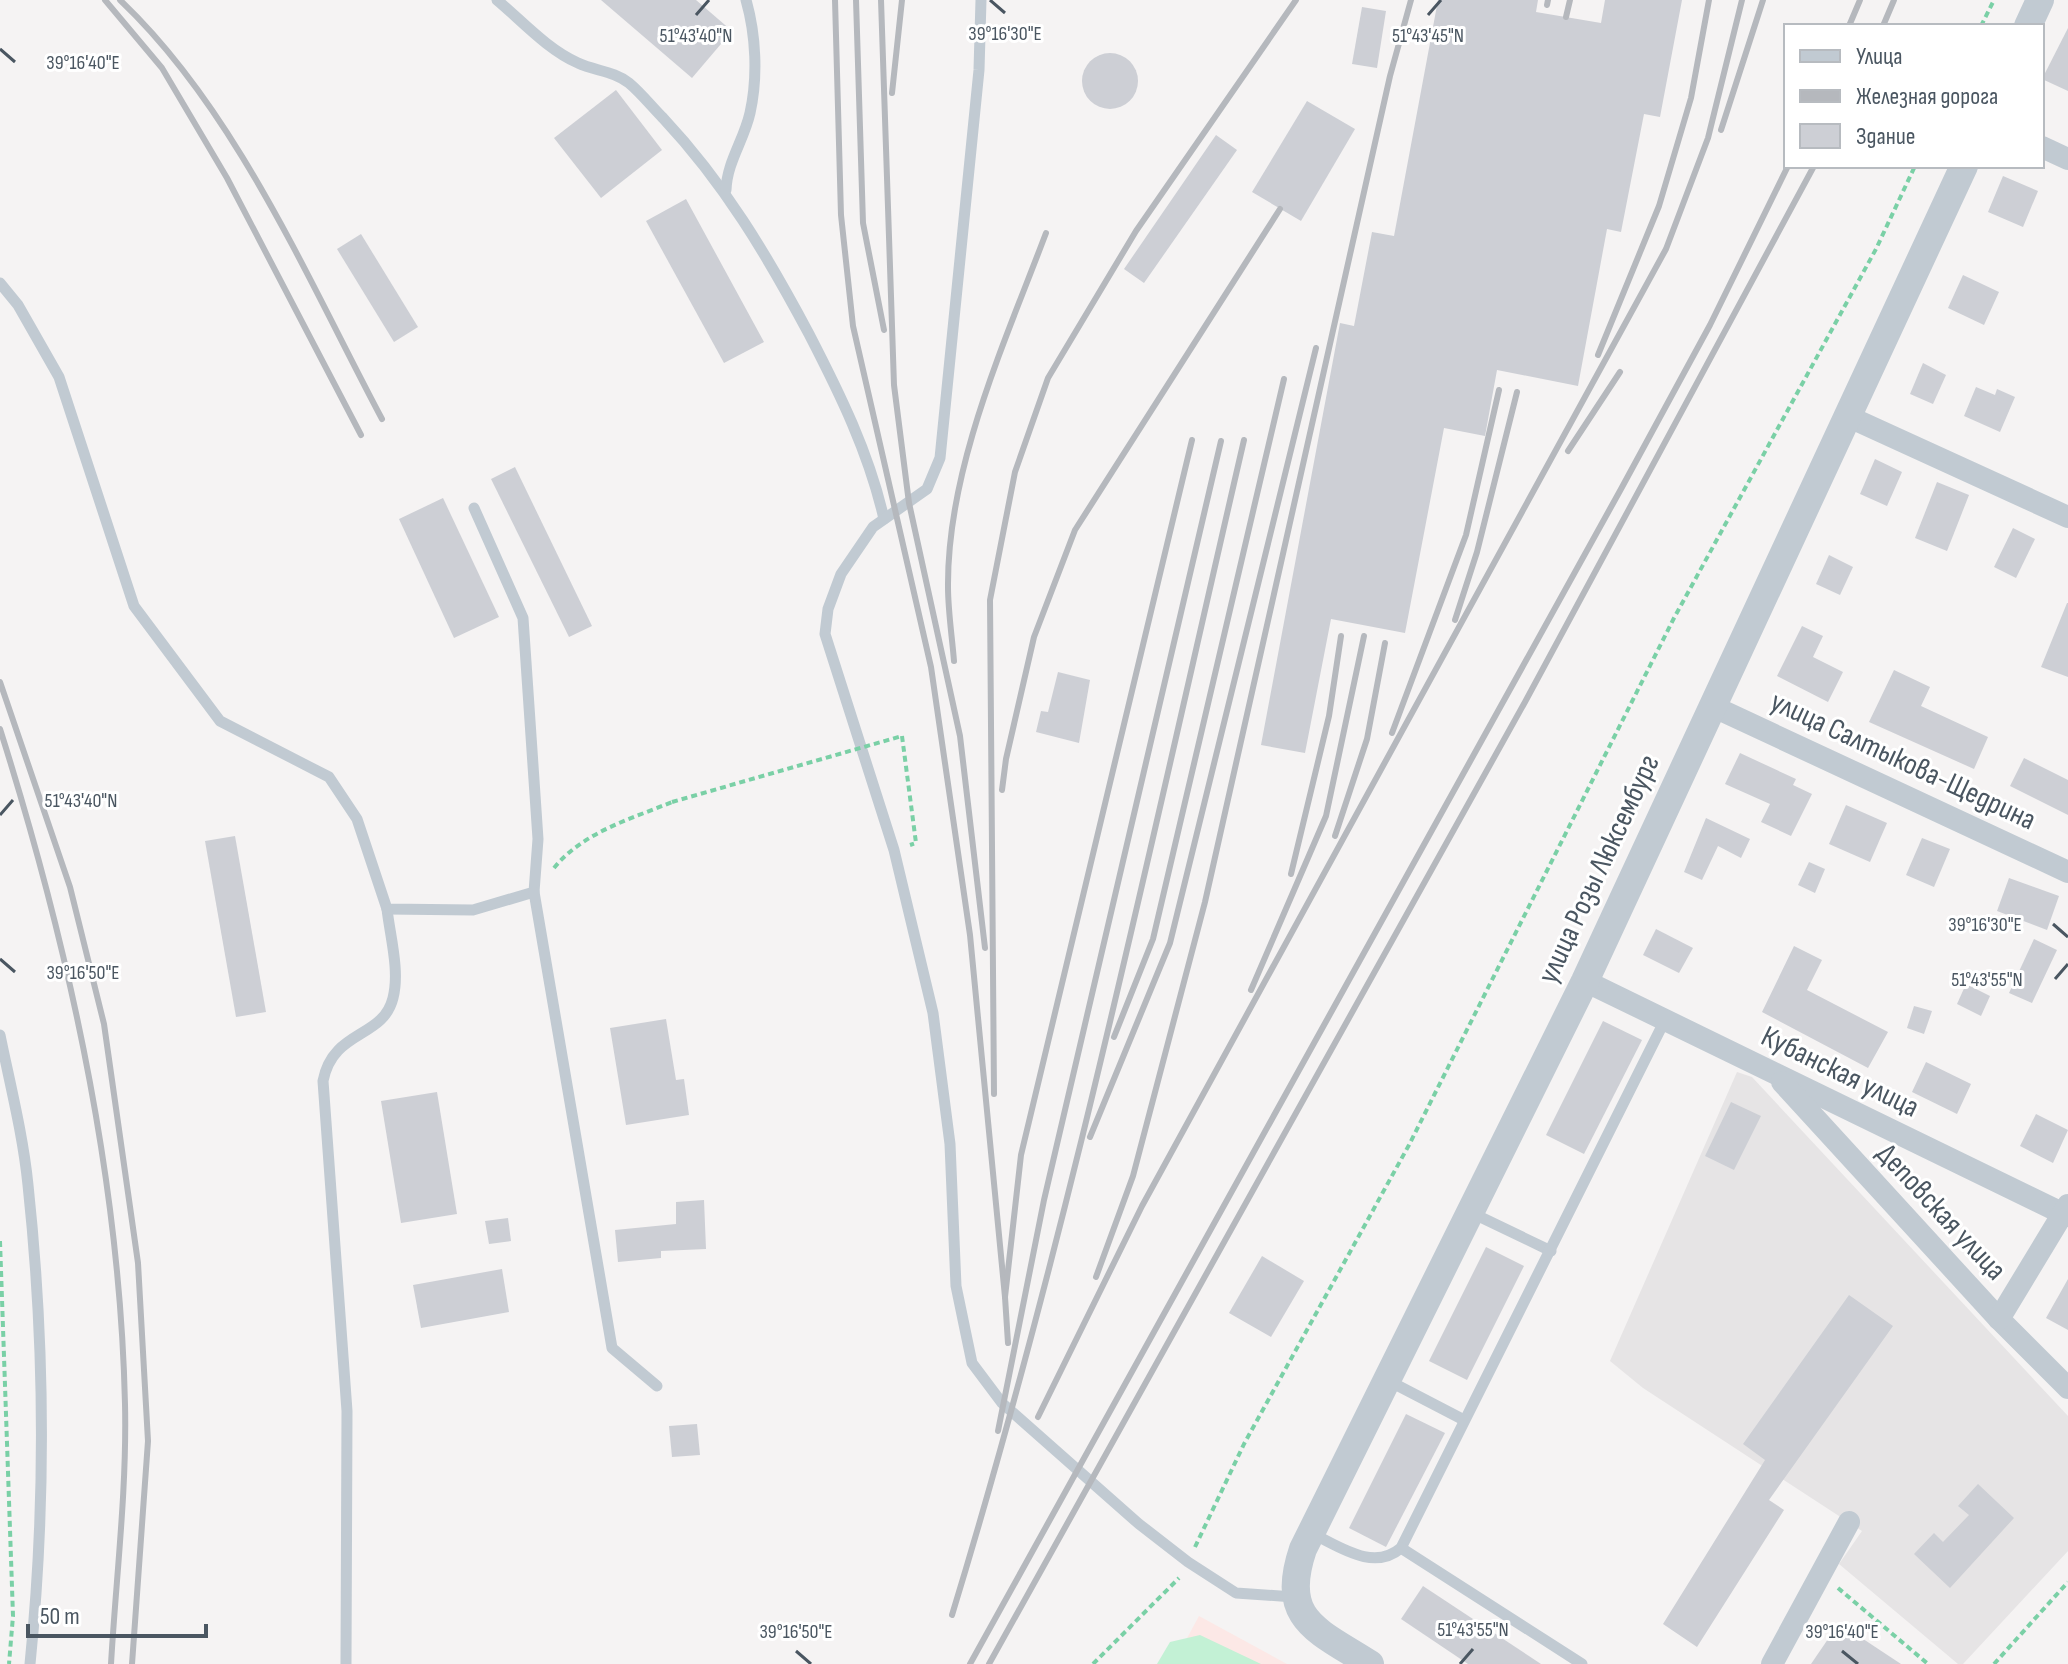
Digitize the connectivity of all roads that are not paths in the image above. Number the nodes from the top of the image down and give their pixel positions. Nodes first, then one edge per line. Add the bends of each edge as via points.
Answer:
1 (497, 0) edge
2 (746, 0) edge
3 (981, 0) edge
4 (2040, 0) edge
5 (2029, 24) edge
6 (2044, 148) edge
7 (2068, 159) edge
8 (1963, 168) edge
9 (726, 191) junction
10 (0, 283) edge
11 (1847, 416) junction
12 (474, 508) dead end
13 (2068, 517) edge
14 (884, 519) junction
15 (1712, 706) junction
16 (2068, 872) edge
17 (534, 892) junction
18 (387, 909) junction
19 (1585, 981) junction
20 (1665, 1020) junction
21 (0, 1035) edge
22 (1773, 1073) junction
23 (1470, 1212) junction
24 (2067, 1212) edge
25 (1551, 1251) junction
26 (1999, 1319) junction
27 (1387, 1380) junction
28 (657, 1386) dead end
29 (2068, 1388) edge
30 (1464, 1420) junction
31 (1849, 1522) dead end
32 (1311, 1533) junction
33 (1401, 1548) junction
34 (1294, 1597) junction
35 (30, 1664) edge
36 (346, 1664) edge
37 (1370, 1664) edge
38 (1582, 1664) edge
39 (1772, 1664) edge

1 - 9 lane via 558,51 629,82
2 - 9 lane via 754,80 750,113 729,165
3 - 14 lane via 979,70 940,458 927,489
4 - 5 street
6 - 7 street
8 - 11 street, улица Розы Люксембург
9 - 14 lane via 775,269 837,387 873,468
10 - 18 lane via 59,377 134,606 220,721 329,777 357,819
11 - 13 street
11 - 15 street, улица Розы Люксембург
12 - 17 lane via 523,618 538,839
14 - 34 lane via 841,574 825,634 894,850 933,1013 950,1144 956,1286 972,1363 1002,1403 1188,1562 1236,1593
15 - 16 street, улица Салтыкова-Щедрина
15 - 19 street, улица Розы Люксембург
17 - 18 lane via 473,910
17 - 28 lane via 612,1348
18 - 36 lane via 392,1002 374,1026 337,1048 323,1081 347,1411
19 - 20 street, Кубанская улица
19 - 23 street, улица Розы Люксембург
20 - 22 street, Кубанская улица
20 - 25 lane
21 - 35 lane via 28,1182 43,1426 40,1568
22 - 24 street, Кубанская улица
22 - 26 street, Деповская улица
23 - 25 lane
23 - 27 street, улица Розы Люксембург
24 - 26 street
25 - 30 lane
26 - 29 street, Деповская улица
27 - 30 lane
27 - 32 street, улица Розы Люксембург
30 - 33 lane
31 - 39 street
32 - 33 lane via 1373,1560 1391,1557
32 - 34 street, улица Розы Люксембург via 1294,1576
33 - 38 lane
34 - 37 street via 1317,1629

